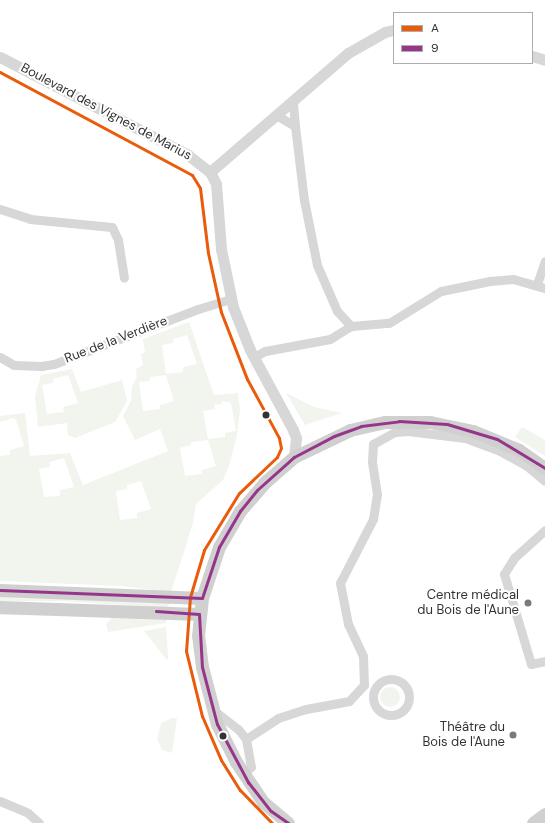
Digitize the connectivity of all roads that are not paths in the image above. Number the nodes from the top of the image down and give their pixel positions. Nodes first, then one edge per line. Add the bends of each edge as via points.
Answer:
1 (393, 30) edge
2 (533, 56) edge
3 (0, 57) edge
4 (545, 60) edge
5 (293, 101) junction
6 (276, 114) junction
7 (295, 126) junction
8 (210, 172) junction
9 (0, 209) edge
10 (545, 261) edge
11 (124, 278) dead end
12 (541, 286) edge
13 (231, 299) junction
14 (351, 326) junction
15 (0, 357) edge
16 (254, 357) junction
17 (293, 430) junction
18 (312, 446) junction
19 (294, 457) junction
20 (545, 468) edge
21 (545, 481) edge
22 (545, 530) edge
23 (0, 590) edge
24 (202, 598) junction
25 (0, 607) edge
26 (199, 614) junction
27 (545, 661) edge
28 (364, 685) junction
29 (374, 690) dead end
30 (212, 709) junction
31 (246, 739) junction
32 (247, 770) junction
33 (0, 800) edge
34 (545, 814) edge
35 (39, 823) edge
36 (288, 823) edge
37 (534, 823) edge

1 - 5 street via 385,32 348,53
2 - 4 street
3 - 8 street, Boulevard des Vignes de Marius via 188,155
5 - 6 street
5 - 7 street
6 - 7 street
6 - 8 street
7 - 14 street via 304,200 317,265 337,311
8 - 13 street via 216,184 221,250
9 - 11 street via 30,219 112,227 118,240
10 - 12 street
12 - 14 street via 513,280 490,280 441,291 389,323
13 - 15 street, Rue de la Verdière via 54,364 14,364
13 - 16 street
14 - 16 street via 330,339 265,351
16 - 17 street
17 - 18 street
17 - 19 street via 296,438
18 - 19 main road
18 - 20 main road via 361,426 385,422 447,424 497,439
19 - 24 main road via 264,483 236,517 219,547
21 - 28 street via 500,451 465,438 408,430 394,432 373,444 372,462 377,494 373,519 340,583 348,624 363,656
22 - 27 street via 514,558 504,574 531,664
23 - 24 main road
24 - 26 main road
25 - 26 main road
26 - 30 main road via 199,649
28 - 29 street
28 - 31 street via 349,701 306,709 278,718
30 - 31 street via 238,729
30 - 32 main road via 223,737
31 - 32 street
32 - 36 main road via 267,806
33 - 35 street via 28,813
34 - 37 main road

